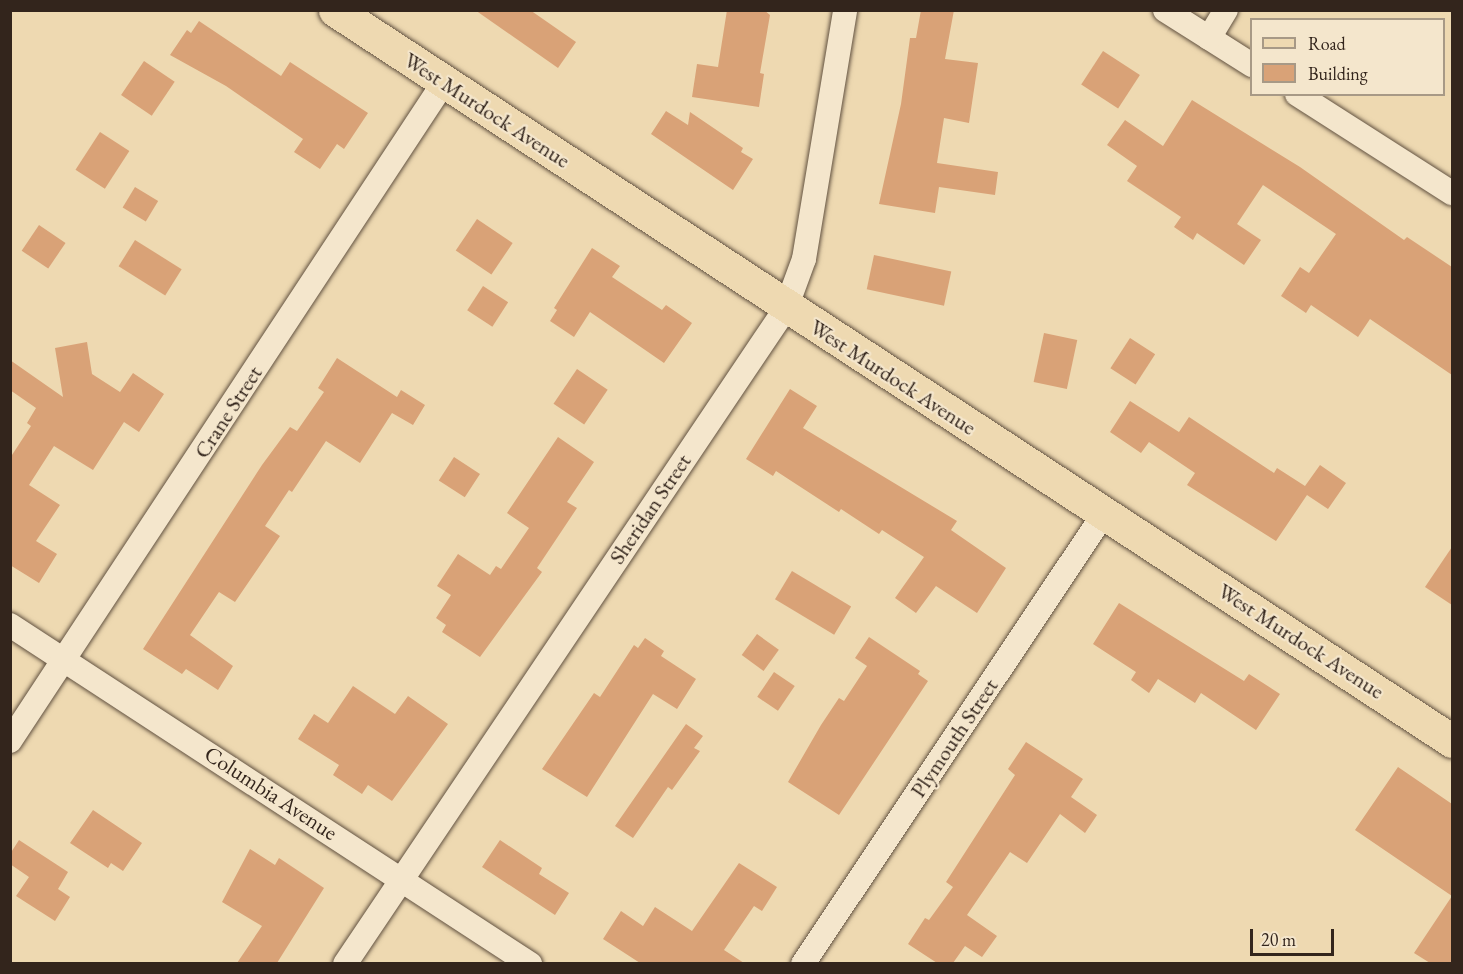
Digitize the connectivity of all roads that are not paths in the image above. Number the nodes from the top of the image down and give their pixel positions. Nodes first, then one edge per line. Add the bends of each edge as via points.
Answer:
1 (335, 10) edge
2 (845, 10) edge
3 (1165, 10) edge
4 (1226, 10) edge
5 (1209, 38) junction
6 (1250, 64) edge
7 (444, 82) junction
8 (1300, 96) edge
9 (1452, 193) edge
10 (786, 308) junction
11 (1105, 512) junction
12 (10, 625) edge
13 (64, 660) junction
14 (10, 741) edge
15 (1452, 741) edge
16 (402, 877) junction
17 (345, 963) edge
18 (530, 963) edge
19 (803, 963) edge

1 - 7 main road, West Murdock Avenue
2 - 10 street, Sheridan Street via 804,259
3 - 5 street
4 - 5 street
5 - 6 street
7 - 10 main road, West Murdock Avenue
7 - 13 street, Crane Street
8 - 9 street
10 - 11 main road, West Murdock Avenue
10 - 16 street, Sheridan Street
11 - 15 main road, West Murdock Avenue
11 - 19 street, Plymouth Street
12 - 13 street, Columbia Avenue
13 - 14 street, Crane Street
13 - 16 street, Columbia Avenue
16 - 17 street, Sheridan Street
16 - 18 street, Columbia Avenue

